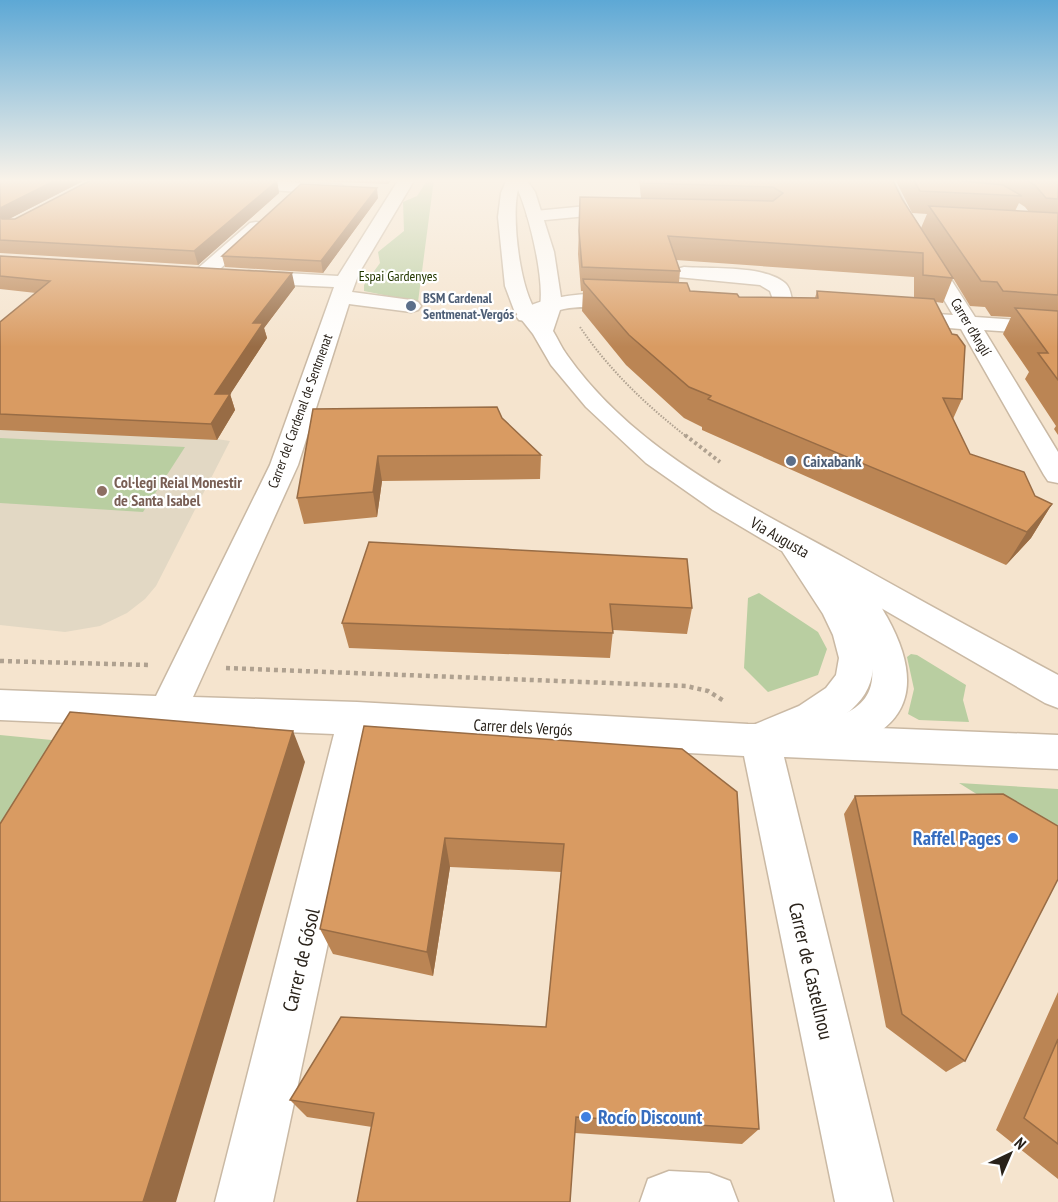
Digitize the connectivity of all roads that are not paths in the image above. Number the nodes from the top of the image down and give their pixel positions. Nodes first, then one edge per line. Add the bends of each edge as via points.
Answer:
1 (247, 235) edge
2 (370, 235) edge
3 (508, 235) edge
4 (540, 235) edge
5 (922, 235) edge
6 (182, 273) edge
7 (684, 273) edge
8 (203, 274) junction
9 (343, 290) junction
10 (652, 302) edge
11 (552, 304) junction
12 (411, 306) dead end
13 (769, 309) edge
14 (803, 311) junction
15 (827, 313) edge
16 (886, 317) edge
17 (969, 322) junction
18 (534, 323) junction
19 (1058, 329) edge
20 (1058, 475) edge
21 (793, 545) junction
22 (837, 569) junction
23 (1048, 683) edge
24 (0, 705) edge
25 (167, 712) junction
26 (357, 718) junction
27 (745, 723) junction
28 (1058, 752) edge
29 (244, 1202) edge
30 (669, 1202) edge
31 (709, 1202) edge
32 (864, 1202) edge

1 - 8 street
2 - 9 street, Carrer del Cardenal de Sentmenat
3 - 18 street, Via Augusta via 518,297
4 - 11 street, Via Augusta
5 - 17 street, Carrer d'Anglí
6 - 8 street
7 - 14 street via 766,280 779,288 783,304
8 - 9 street
9 - 12 street
9 - 25 street, Carrer del Cardenal de Sentmenat via 284,465
10 - 11 street via 583,299
11 - 18 street, Via Augusta
13 - 14 street
14 - 15 street
16 - 17 street
17 - 19 street
17 - 20 street, Carrer d'Anglí
18 - 21 street, Via Augusta via 590,397 638,443 699,489
21 - 22 street, Via Augusta
21 - 27 street via 844,618 856,649 855,680 845,693 812,718
22 - 23 street, Via Augusta
22 - 27 street, Carrer dels Vergós via 866,610 887,652 891,673 889,695 879,711 858,726 815,738
24 - 25 street, Carrer dels Vergós
25 - 26 street, Carrer dels Vergós
26 - 27 street, Carrer dels Vergós
26 - 29 street, Carrer de Gósol
27 - 28 street
27 - 32 street, Carrer de Castellnou
30 - 31 street

